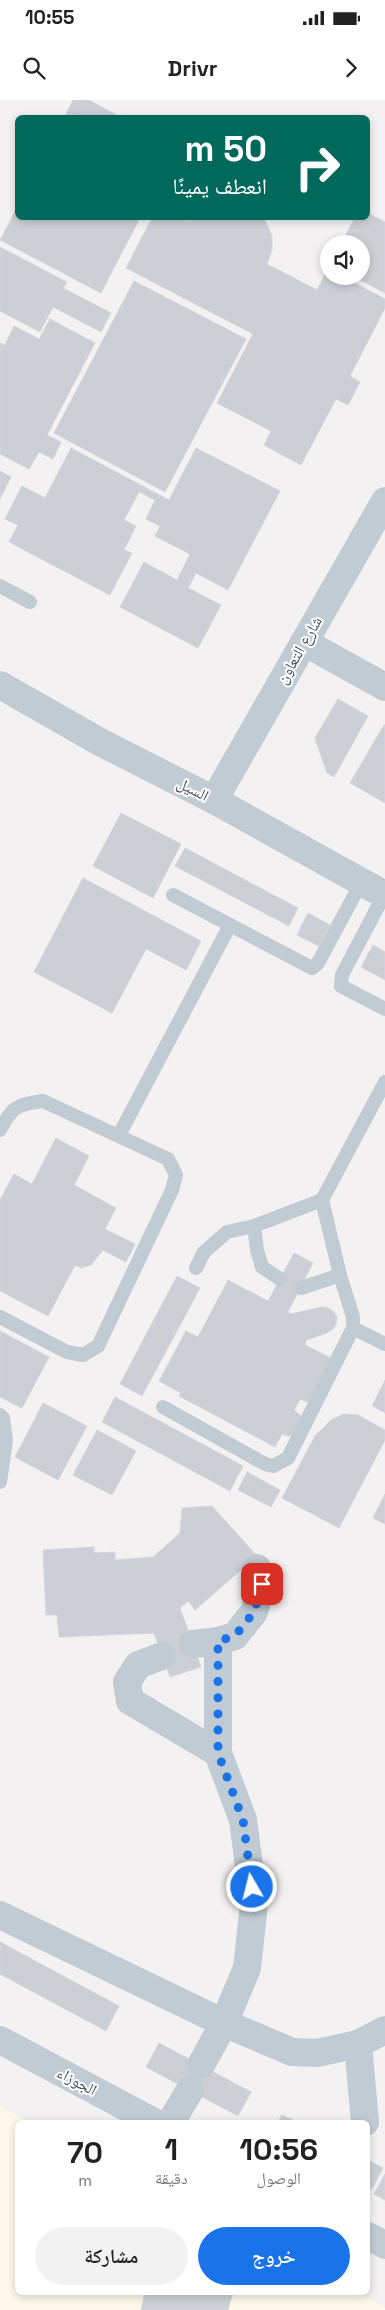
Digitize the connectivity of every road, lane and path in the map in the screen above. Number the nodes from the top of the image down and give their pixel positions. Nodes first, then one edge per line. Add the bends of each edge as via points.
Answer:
1 (385, 500) edge
2 (0, 586) edge
3 (30, 602) dead end
4 (304, 642) junction
5 (0, 685) edge
6 (385, 687) edge
7 (214, 800) junction
8 (377, 891) edge
9 (172, 895) dead end
10 (230, 925) junction
11 (385, 1009) edge
12 (385, 1082) edge
13 (0, 1130) edge
14 (119, 1135) junction
15 (322, 1200) junction
16 (254, 1226) junction
17 (196, 1268) dead end
18 (340, 1275) junction
19 (280, 1279) dead end
20 (301, 1288) dead end
21 (0, 1317) edge
22 (354, 1328) junction
23 (385, 1344) edge
24 (164, 1407) dead end
25 (0, 1415) edge
26 (0, 1482) edge
27 (257, 1568) dead end
28 (162, 1656) dead end
29 (218, 1753) junction
30 (0, 1915) edge
31 (224, 2023) junction
32 (385, 2030) edge
33 (0, 2040) edge
34 (358, 2044) junction
35 (202, 2065) dead end
36 (190, 2090) dead end
37 (150, 2120) edge
38 (172, 2120) edge
39 (365, 2120) edge
40 (370, 2237) edge
41 (385, 2245) edge

1 - 4 street, شارع التعاون
2 - 3 lane
4 - 6 street
4 - 7 street, شارع التعاون
5 - 7 street, السيل via 100,742
7 - 8 street, السيل
8 - 10 lane via 312,968
8 - 11 lane via 342,975 341,986
9 - 10 lane
10 - 14 lane
12 - 15 lane
13 - 14 lane via 8,1115 23,1103 43,1101
14 - 21 lane via 168,1160 176,1175 172,1190 98,1346 83,1355 67,1352
15 - 16 lane
15 - 18 lane
16 - 17 lane via 227,1232 204,1252
16 - 19 lane via 262,1267
18 - 20 lane
18 - 22 lane
22 - 23 lane
22 - 24 lane via 288,1458 273,1466
25 - 26 lane via 6,1440
27 - 29 street via 262,1584 254,1612 235,1636 205,1642
28 - 29 street via 138,1665 127,1682 130,1701
29 - 31 street via 243,1820 254,1904 247,1968
30 - 31 street
31 - 34 street via 292,2052 317,2053
31 - 35 street
32 - 34 street
33 - 37 street, الجوزاء
34 - 39 street
36 - 38 street
40 - 41 street

